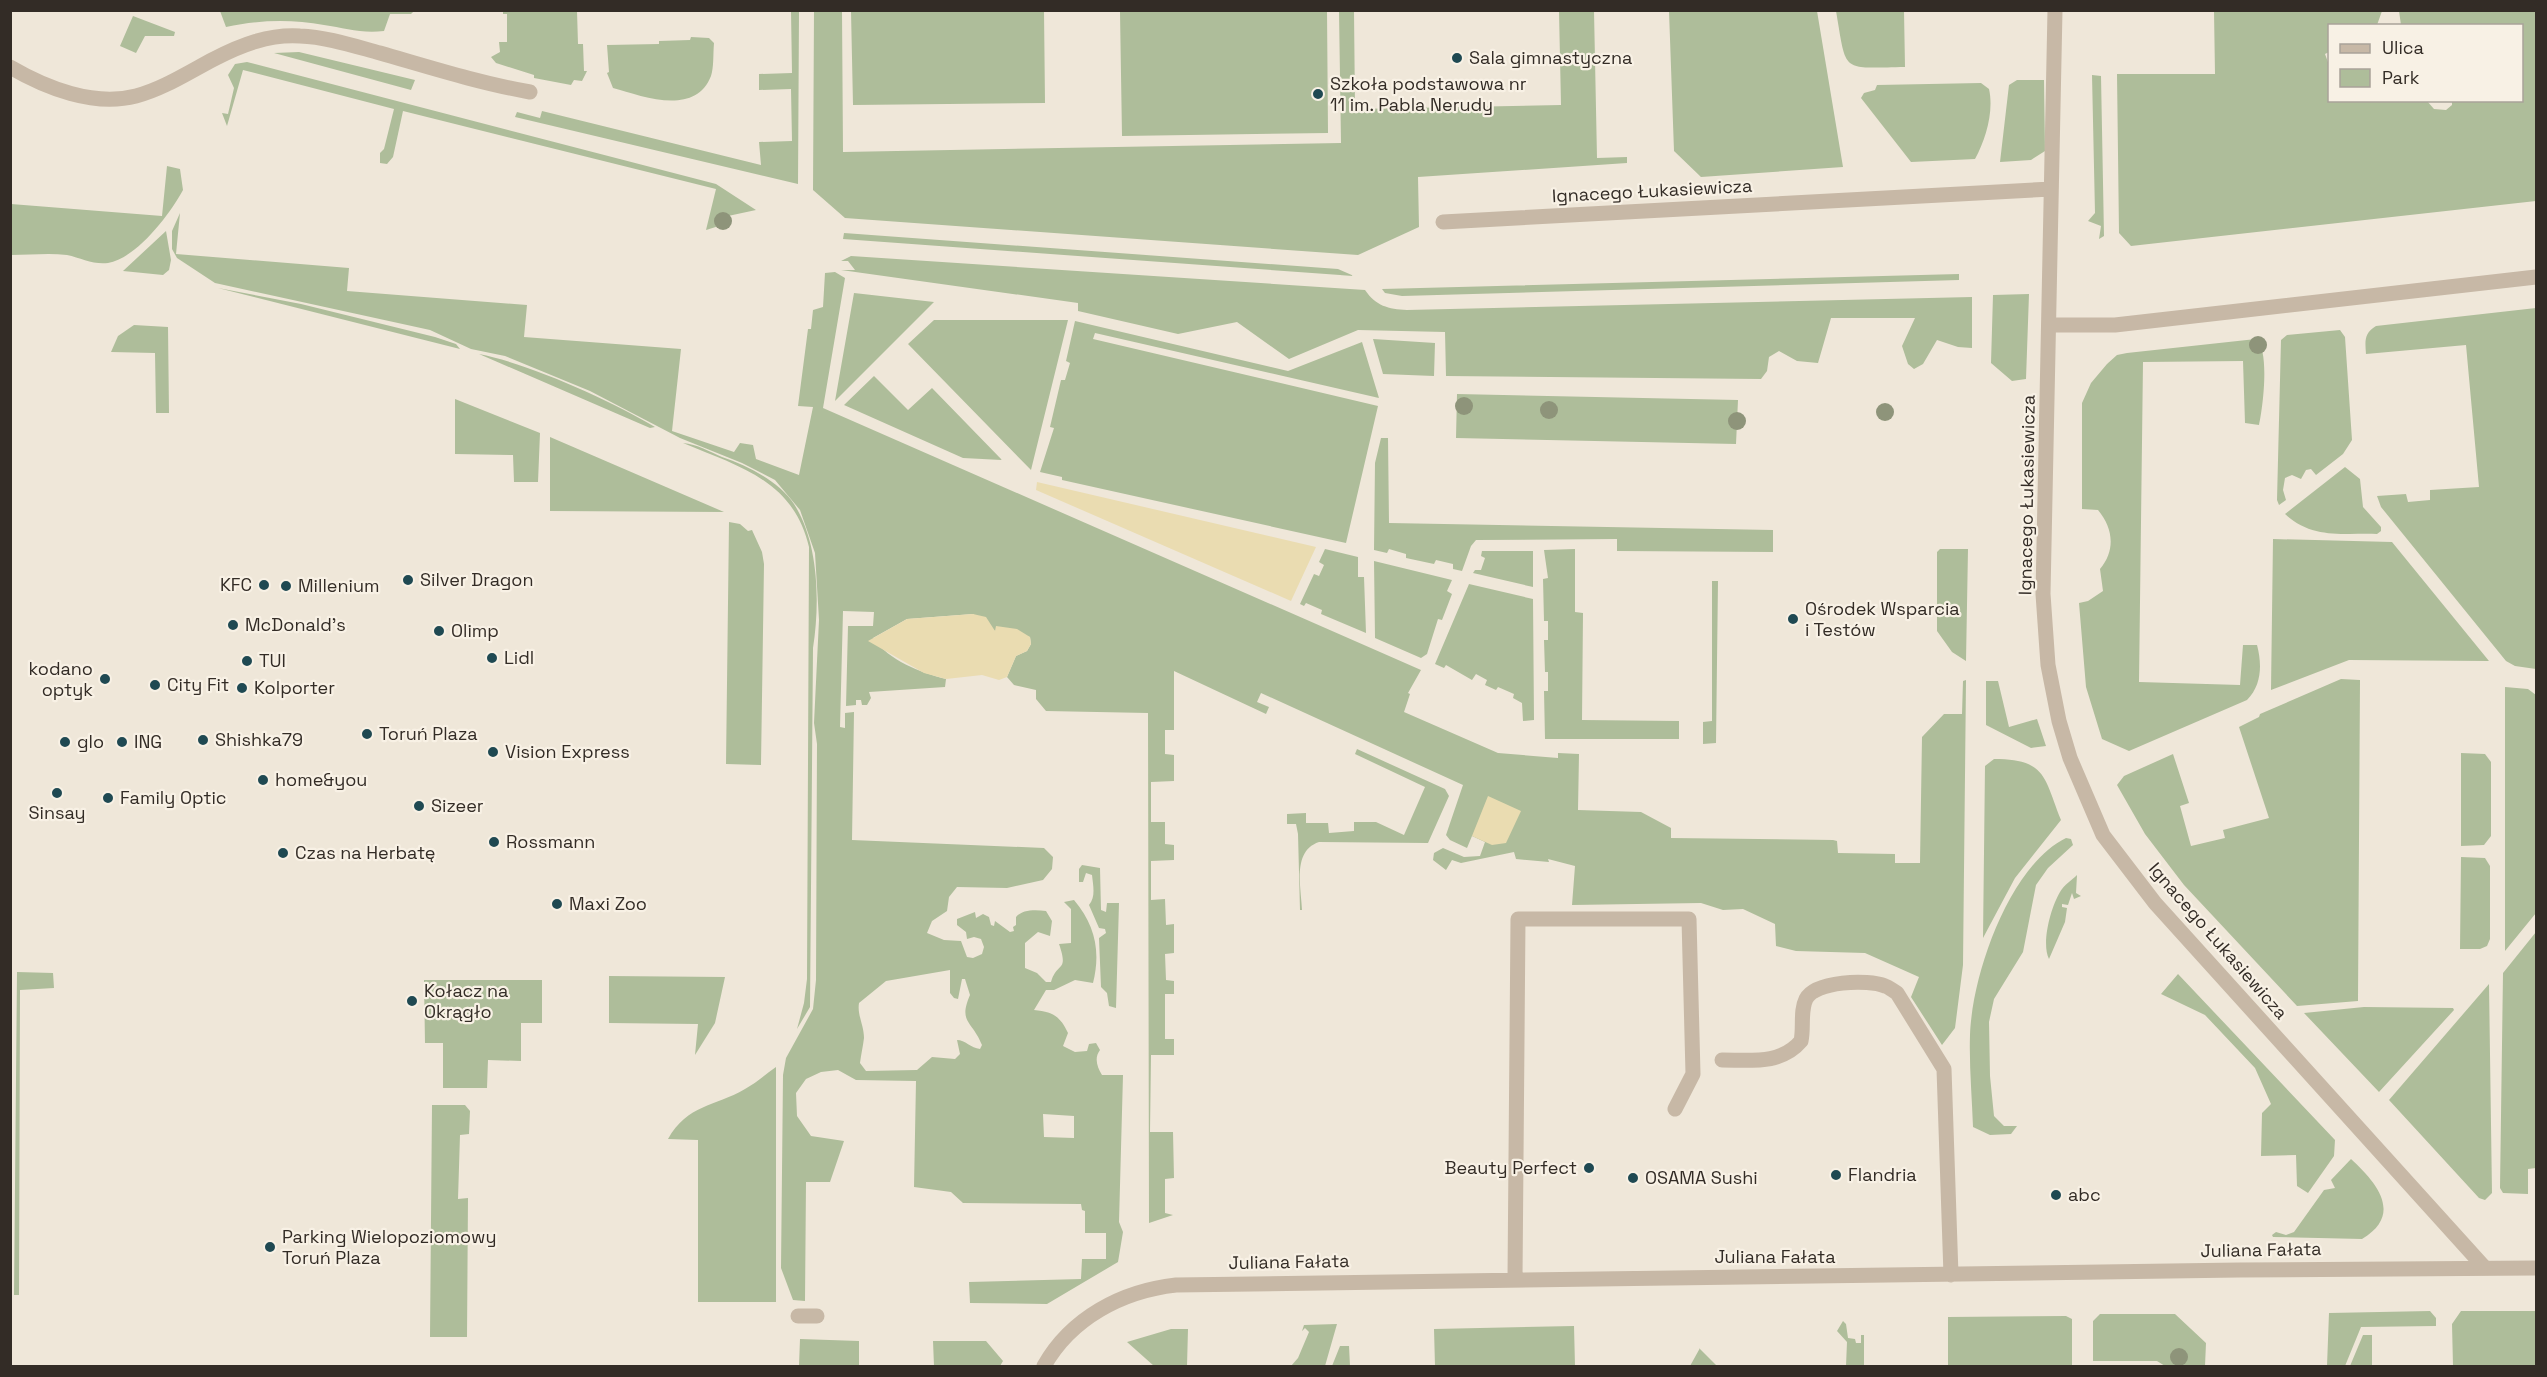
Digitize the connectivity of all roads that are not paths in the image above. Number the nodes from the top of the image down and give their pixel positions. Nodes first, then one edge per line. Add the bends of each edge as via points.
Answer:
1 (2055, 10) edge
2 (10, 67) edge
3 (530, 92) dead end
4 (2051, 189) junction
5 (1443, 222) dead end
6 (2536, 277) edge
7 (2050, 325) junction
8 (1722, 1060) dead end
9 (1675, 1109) dead end
10 (2485, 1268) junction
11 (2536, 1268) edge
12 (1951, 1275) junction
13 (1515, 1280) junction
14 (798, 1316) dead end
15 (817, 1316) dead end
16 (1044, 1366) edge

1 - 4 street
2 - 3 street via 61,90 121,100 148,93 245,45 302,36
4 - 5 street, Ignacego Łukasiewicza
4 - 7 street, Ignacego Łukasiewicza
6 - 7 street via 2115,325
7 - 10 street, Ignacego Łukasiewicza via 2045,638 2063,738 2090,807 2103,835 2154,903
8 - 12 street via 1761,1060 1786,1055 1801,1041 1805,1000 1811,991 1821,987 1866,983 1897,993 1944,1069
9 - 13 street via 1693,1074 1689,919 1518,919
10 - 11 street, Juliana Fałata
10 - 12 street, Juliana Fałata
12 - 13 street, Juliana Fałata
13 - 16 street, Juliana Fałata via 1249,1282 1162,1287 1119,1299 1080,1323
14 - 15 street

